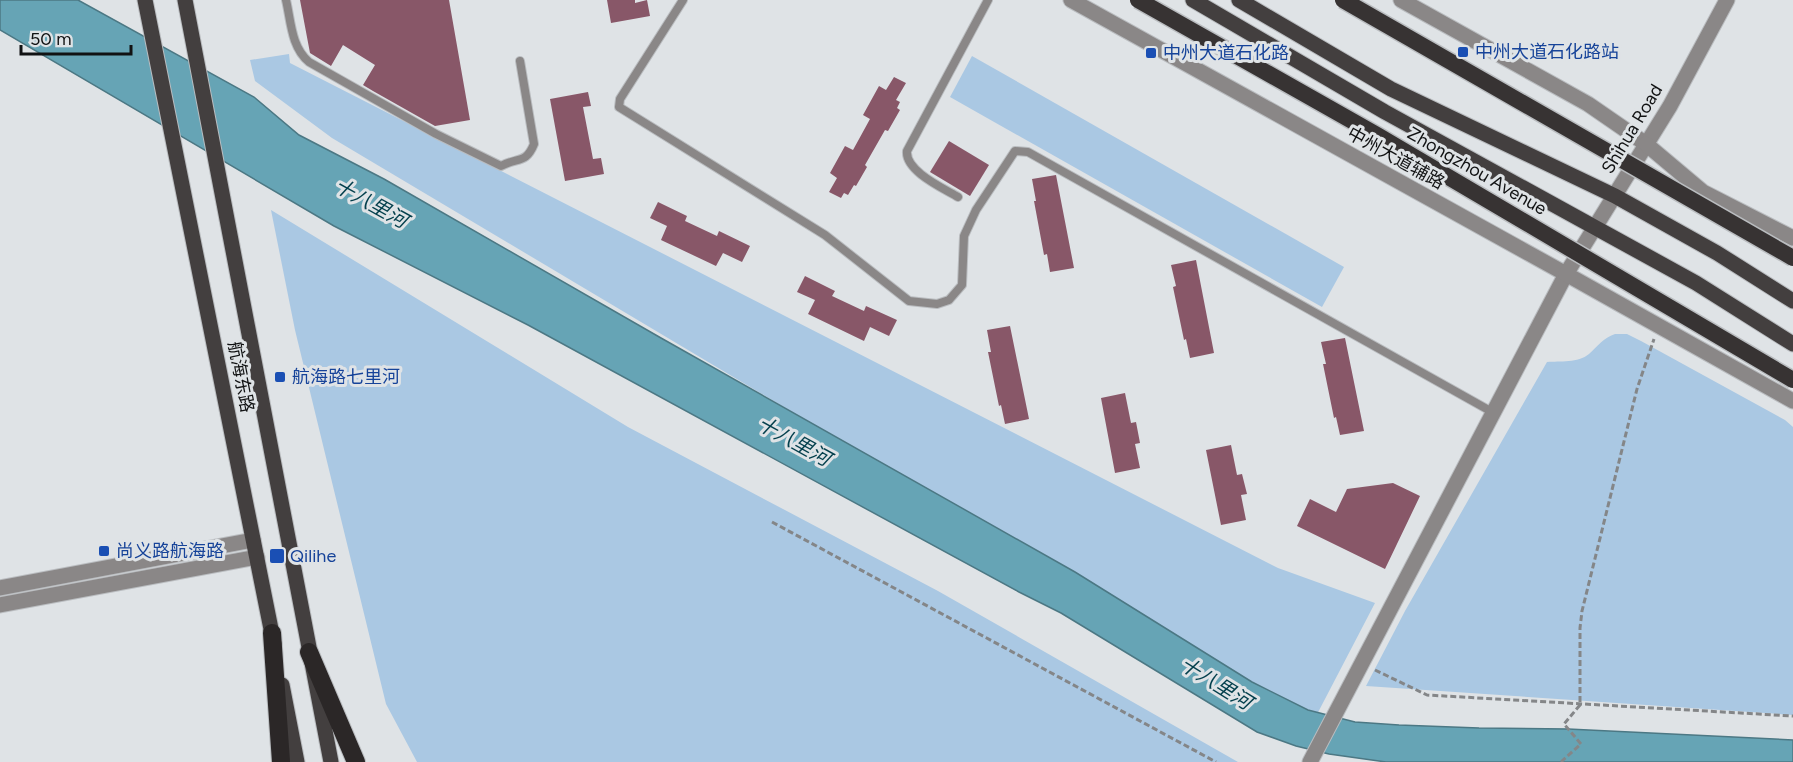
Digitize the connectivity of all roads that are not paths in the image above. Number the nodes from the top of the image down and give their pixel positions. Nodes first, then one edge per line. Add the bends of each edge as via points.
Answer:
1 (145, 0) edge
2 (185, 0) edge
3 (286, 0) edge
4 (683, 0) edge
5 (988, 0) edge
6 (1071, 0) edge
7 (1138, 0) edge
8 (1193, 0) edge
9 (1239, 0) edge
10 (1343, 0) edge
11 (1401, 0) edge
12 (1727, 0) edge
13 (520, 61) dead end
14 (1646, 144) junction
15 (1615, 196) junction
16 (958, 197) dead end
17 (1595, 227) junction
18 (1793, 238) edge
19 (1793, 258) edge
20 (1566, 274) junction
21 (1793, 301) edge
22 (1793, 344) edge
23 (1702, 349) junction
24 (1793, 369) edge
25 (1793, 380) edge
26 (1793, 401) edge
27 (1494, 413) junction
28 (253, 540) junction
29 (257, 557) junction
30 (0, 588) edge
31 (0, 605) edge
32 (272, 633) junction
33 (309, 652) junction
34 (281, 762) edge
35 (297, 762) edge
36 (331, 762) edge
37 (356, 762) edge
38 (1310, 762) edge

1 - 28 main road, 航海东路
2 - 33 main road, 航海东路
3 - 13 lane via 294,40 309,62 501,166 530,156 534,144
4 - 27 lane via 620,99 619,107 825,235 909,301 937,304 955,295 962,285 964,236 976,210 1015,151 1028,152
5 - 16 lane via 906,157 914,169
6 - 20 street, 中州大道辅路
7 - 25 highway, Zhongzhou Avenue, bridge via 1377,135
8 - 17 main road, Zhongzhou Avenue via 1385,112
9 - 15 main road, Zhongzhou Avenue via 1391,89
10 - 19 highway, bridge
11 - 14 street via 1588,104
12 - 14 street, Shihua Road
14 - 15 street, Shihua Road
14 - 18 street via 1703,192
15 - 17 street, Shihua Road
15 - 21 main road, Zhongzhou Avenue
17 - 20 street, Shihua Road
17 - 22 main road, Zhongzhou Avenue via 1696,283
20 - 23 street, 中州大道辅路
20 - 27 street, Shihua Road
23 - 24 street
23 - 26 street
27 - 38 street, Shihua Road
28 - 29 main road, 航海东路
28 - 30 street
29 - 31 street
29 - 32 main road, 航海东路
32 - 34 highway
32 - 35 main road, 航海东路
33 - 36 main road, 航海东路
33 - 37 highway

